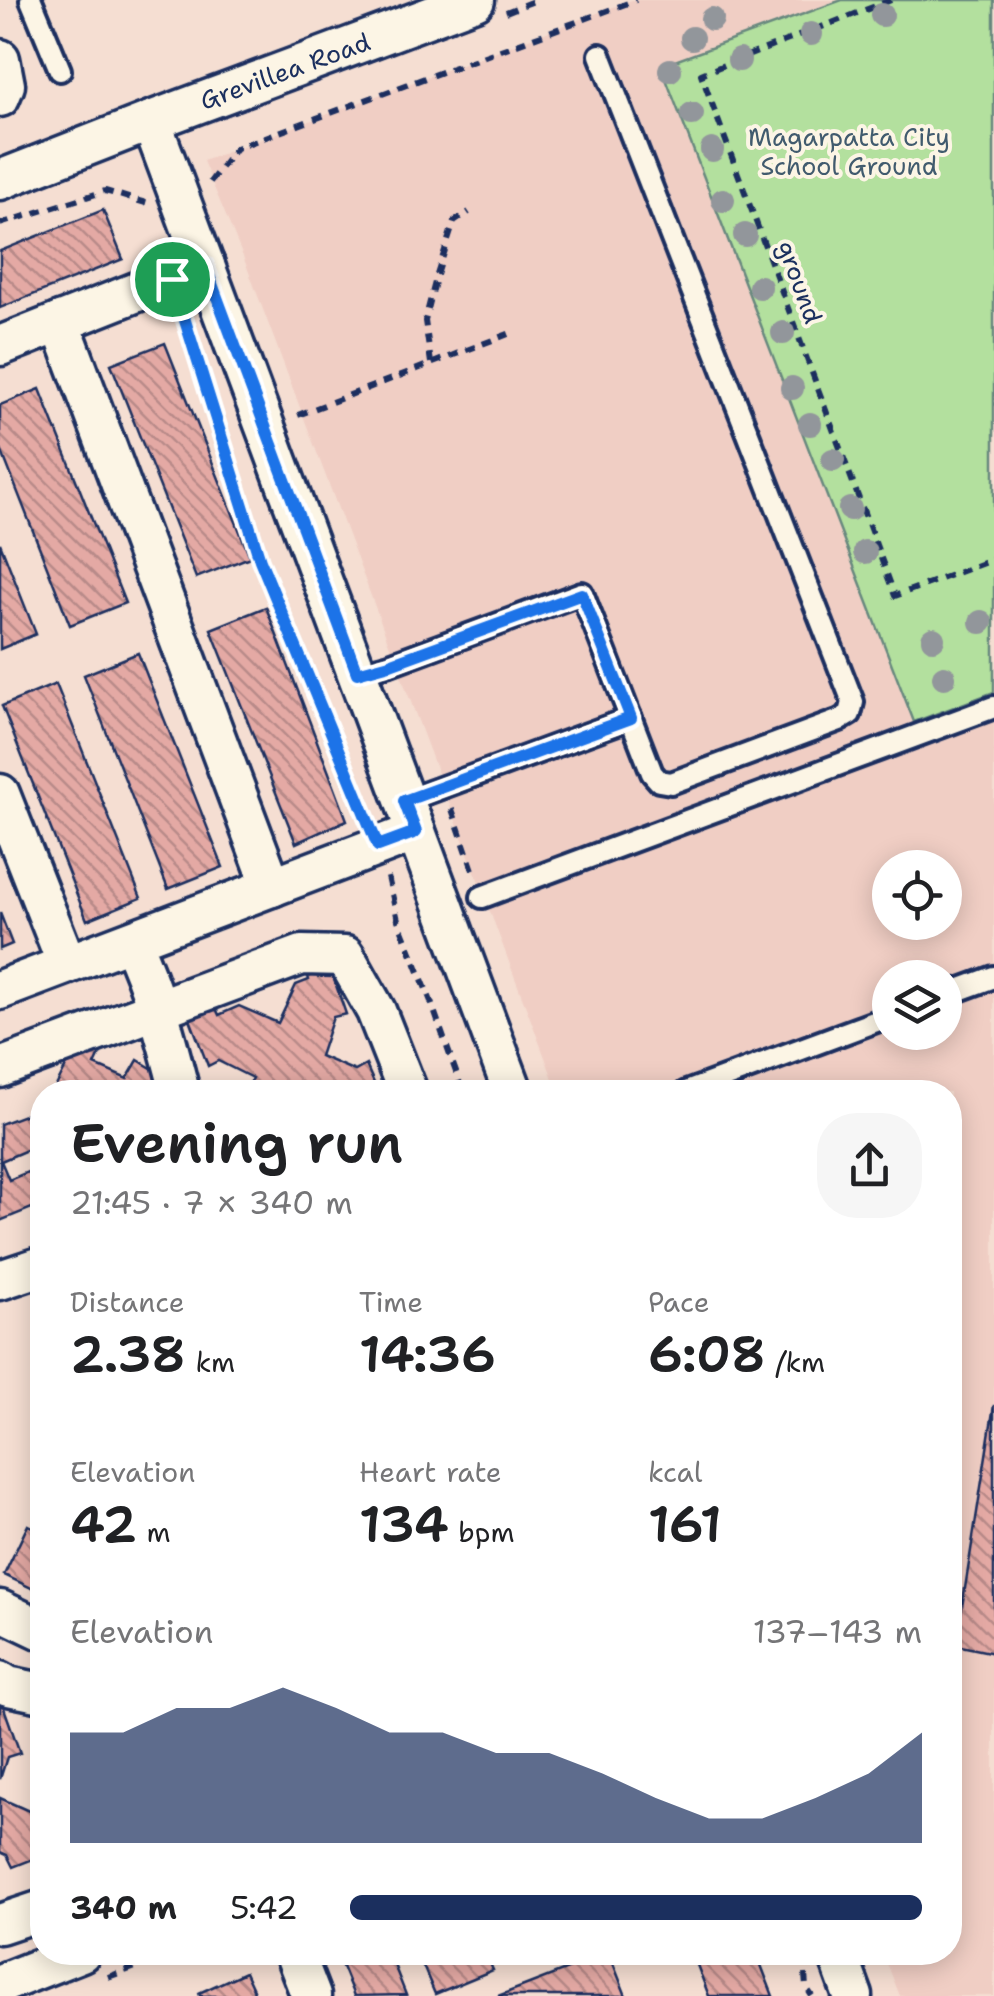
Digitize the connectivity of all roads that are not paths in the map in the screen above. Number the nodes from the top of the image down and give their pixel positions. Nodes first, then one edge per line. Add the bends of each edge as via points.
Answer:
1 (31, 0) edge
2 (476, 0) edge
3 (600, 55) dead end
4 (0, 59) edge
5 (60, 70) dead end
6 (0, 98) edge
7 (151, 121) junction
8 (0, 180) edge
9 (205, 265) junction
10 (60, 322) junction
11 (0, 346) edge
12 (357, 673) junction
13 (994, 707) edge
14 (631, 718) junction
15 (0, 794) edge
16 (410, 816) junction
17 (272, 887) junction
18 (482, 897) dead end
19 (130, 941) junction
20 (68, 964) junction
21 (994, 976) edge
22 (962, 988) edge
23 (0, 990) edge
24 (158, 1009) junction
25 (872, 1023) edge
26 (0, 1068) edge
27 (177, 1080) edge
28 (403, 1080) edge
29 (509, 1080) edge
30 (718, 1080) edge
31 (30, 1270) edge
32 (0, 1280) edge
33 (0, 1610) edge
34 (30, 1624) edge
35 (0, 1681) edge
36 (30, 1691) edge
37 (30, 1914) edge
38 (0, 1924) edge
39 (93, 1965) edge
40 (299, 1965) edge
41 (842, 1965) edge
42 (0, 1984) edge
43 (311, 1996) edge
44 (853, 1996) edge

1 - 5 lane
2 - 7 street, Grevillea Road
3 - 14 lane via 853,702 840,720 671,783 652,773
4 - 6 street
7 - 8 street, Grevillea Road
7 - 9 street
9 - 10 street
9 - 12 street
10 - 11 street
10 - 17 street
12 - 14 lane via 582,594
12 - 16 street
13 - 18 lane
14 - 16 lane
15 - 20 street
16 - 17 street via 378,846
16 - 29 street
17 - 19 street
19 - 20 street
19 - 24 street
20 - 23 street
21 - 22 lane
24 - 26 street
24 - 27 street
24 - 28 street via 302,956 345,956
25 - 30 lane
31 - 32 street
33 - 34 street
35 - 36 street
37 - 38 street
39 - 42 street
40 - 43 street
41 - 44 street

